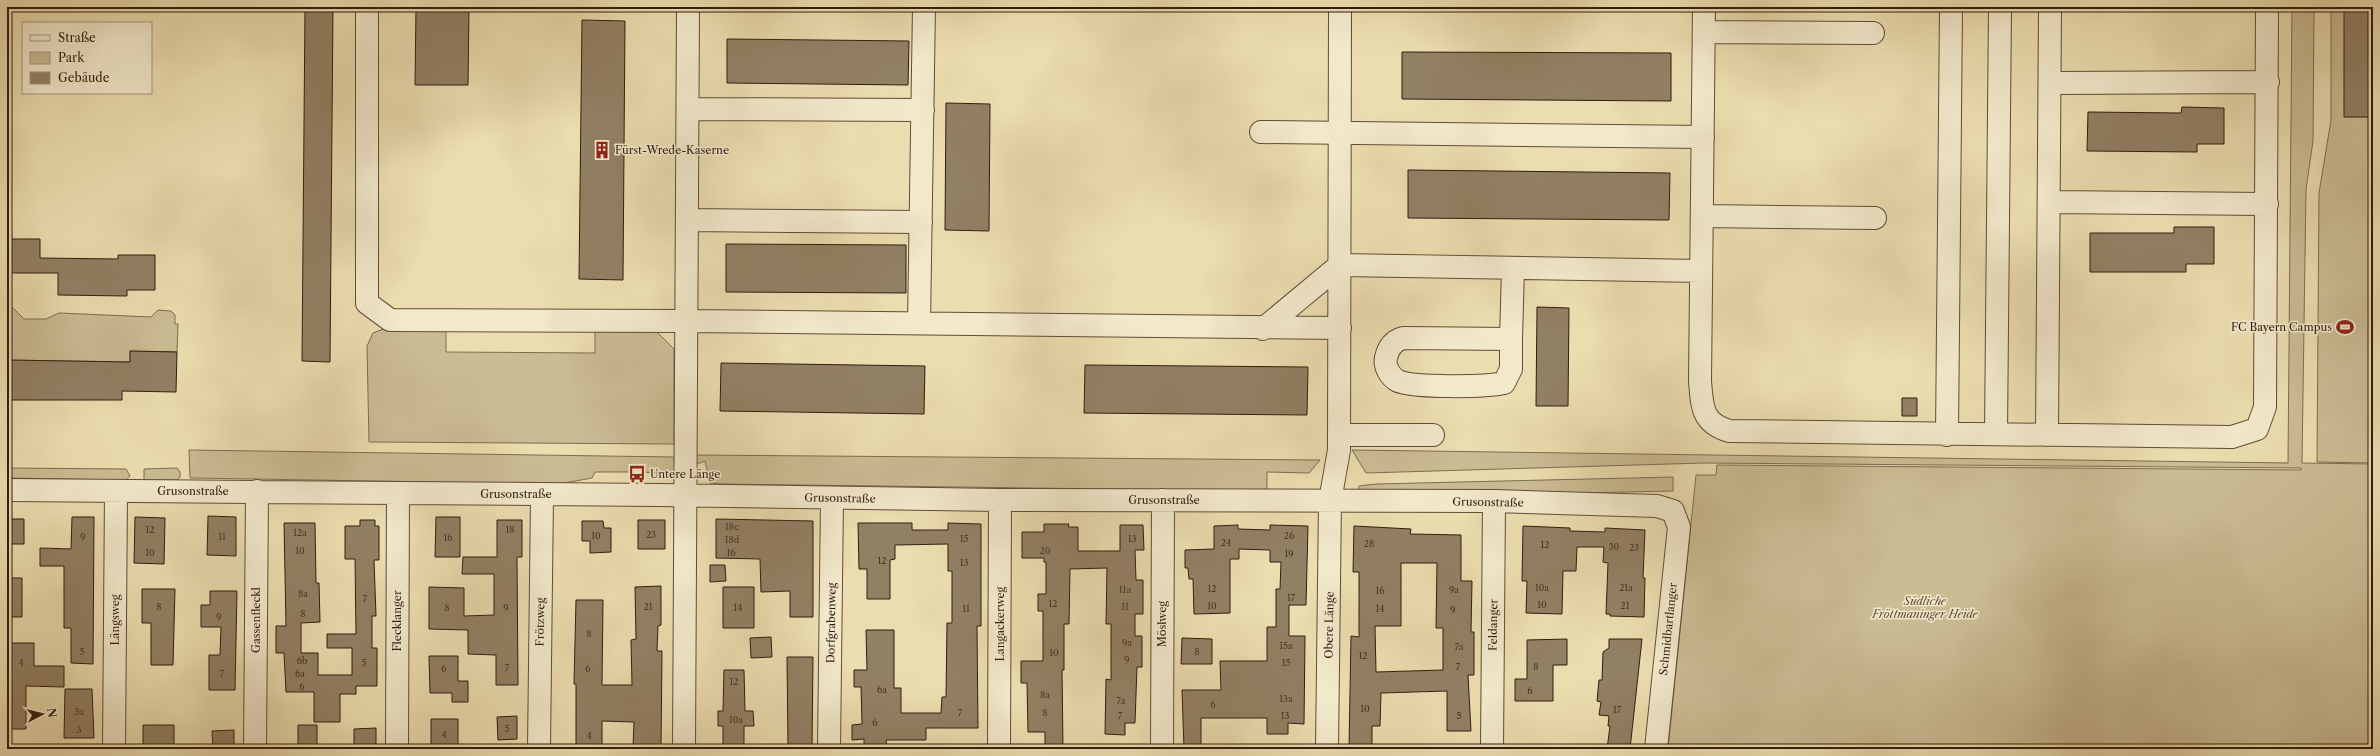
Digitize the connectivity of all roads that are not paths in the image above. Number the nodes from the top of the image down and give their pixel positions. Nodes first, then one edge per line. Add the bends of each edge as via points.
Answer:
1 (366, 7) edge
2 (688, 7) edge
3 (924, 7) edge
4 (1340, 7) edge
5 (1704, 7) edge
6 (1951, 7) edge
7 (2000, 7) edge
8 (2050, 7) edge
9 (2267, 7) edge
10 (1704, 32) junction
11 (1873, 33) dead end
12 (2268, 82) junction
13 (2050, 83) junction
14 (688, 109) junction
15 (923, 110) junction
16 (1261, 132) dead end
17 (1340, 133) junction
18 (1703, 137) junction
19 (2049, 202) junction
20 (2267, 204) junction
21 (1702, 216) junction
22 (1875, 218) dead end
23 (687, 220) junction
24 (921, 222) junction
25 (1340, 265) junction
26 (1513, 268) junction
27 (1701, 271) junction
28 (687, 321) junction
29 (919, 323) junction
30 (1340, 328) junction
31 (1263, 329) junction
32 (1511, 339) junction
33 (1947, 434) junction
34 (1996, 434) junction
35 (1339, 435) junction
36 (1433, 435) dead end
37 (2047, 435) junction
38 (7, 490) edge
39 (116, 491) junction
40 (257, 491) junction
41 (398, 493) junction
42 (542, 494) junction
43 (686, 496) junction
44 (832, 498) junction
45 (1000, 500) junction
46 (1163, 500) junction
47 (1330, 501) junction
48 (1494, 501) junction
49 (1673, 511) joint
50 (114, 749) edge
51 (255, 749) edge
52 (397, 749) edge
53 (539, 749) edge
54 (684, 749) edge
55 (830, 749) edge
56 (999, 749) edge
57 (1162, 749) edge
58 (1327, 749) edge
59 (1492, 749) edge
60 (1656, 749) edge

1 - 28 street via 367,304 390,320
2 - 14 street
3 - 15 street
4 - 17 street, Obere Länge
5 - 10 street
6 - 33 street
7 - 34 street
8 - 13 street
9 - 12 street
10 - 11 street
10 - 18 street
12 - 13 street
12 - 20 street
13 - 19 street
14 - 15 street
14 - 23 street
15 - 24 street
16 - 17 street
17 - 18 street
17 - 25 street, Obere Länge
18 - 21 street
19 - 20 street
19 - 37 street
20 - 37 street via 2265,407 2256,429 2232,437
21 - 22 street
21 - 27 street
23 - 24 street
23 - 28 street
24 - 29 street
25 - 26 street
25 - 30 street, Obere Länge
25 - 31 street
26 - 27 street
26 - 32 street
27 - 33 street via 1702,405 1706,417 1715,427 1729,432
28 - 29 street
28 - 43 street
29 - 31 street
30 - 31 street
30 - 35 street, Obere Länge
32 - 32 street via 1403,338 1396,340 1389,349 1385,360 1386,368 1396,380 1416,385 1504,383 1511,370
33 - 34 street
34 - 37 street
35 - 36 street
35 - 47 street, Obere Länge via 1339,450
38 - 39 street, Grusonstraße
39 - 40 street, Grusonstraße
39 - 50 street, Längsweg
40 - 41 street, Grusonstraße
40 - 51 street, Gassenfleckl
41 - 42 street, Grusonstraße
41 - 52 street, Flecklanger
42 - 43 street, Grusonstraße
42 - 53 street, Frötzweg
43 - 44 street, Grusonstraße
43 - 54 street
44 - 45 street, Grusonstraße
44 - 55 street, Dorfgrabenweg
45 - 46 street, Grusonstraße
45 - 56 street, Langackerweg
46 - 47 street, Grusonstraße
46 - 57 street, Möslweg
47 - 48 street, Grusonstraße
47 - 58 street, Obere Länge
48 - 49 street, Grusonstraße via 1637,504
48 - 59 street, Feldanger
49 - 60 street, Schmidbartlanger via 1679,527

